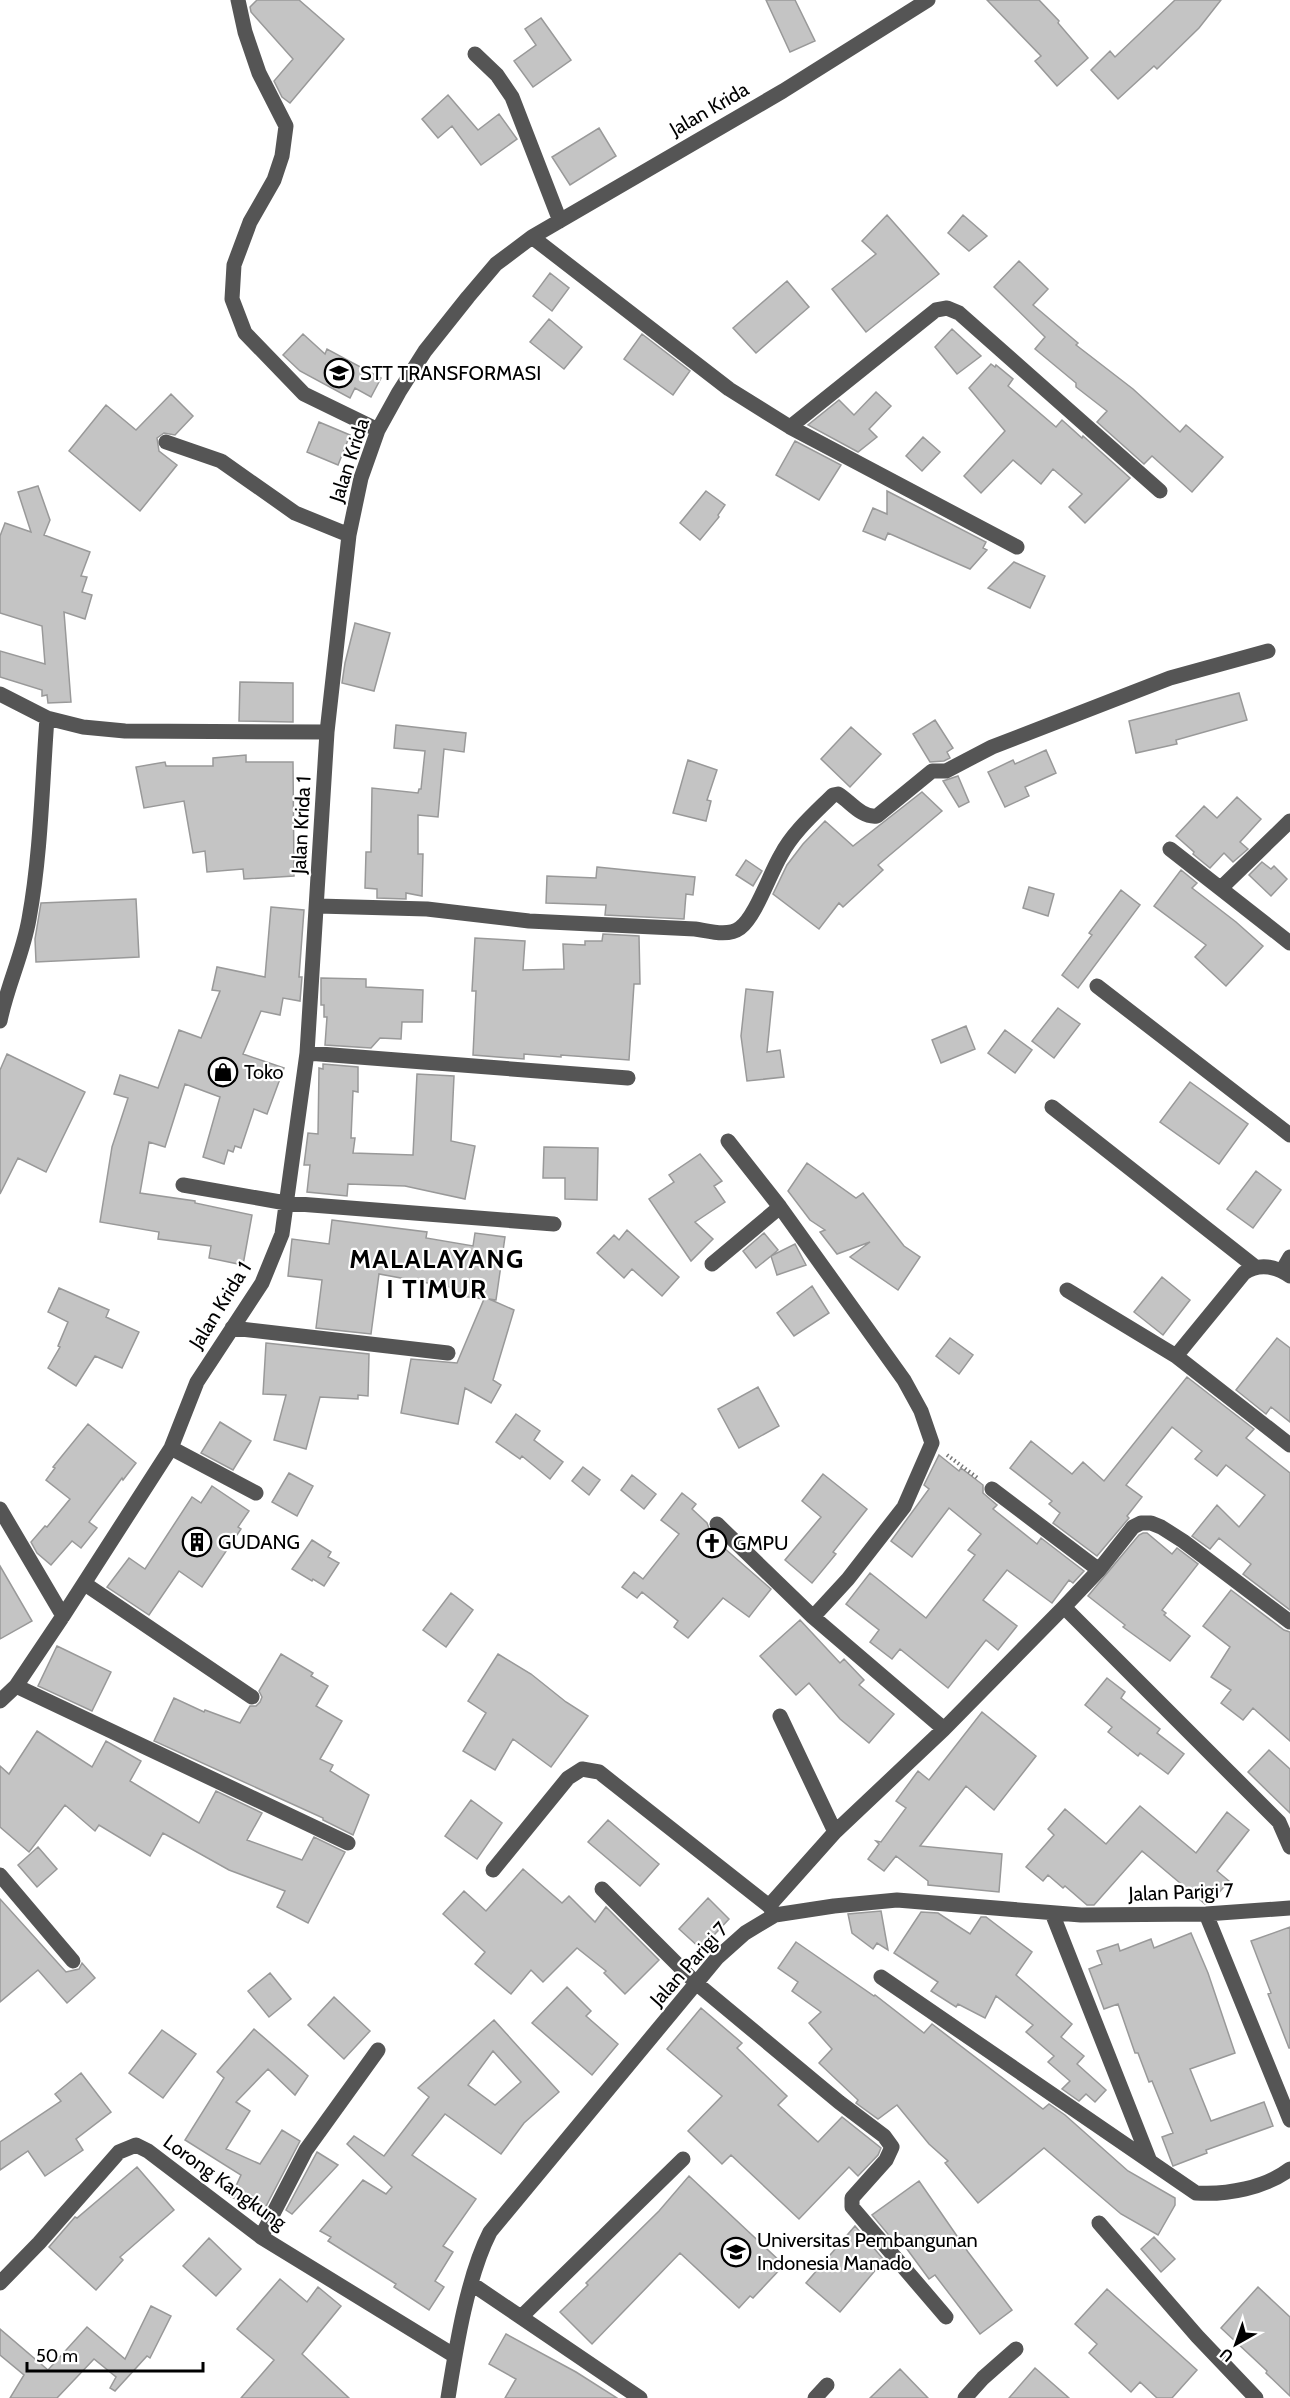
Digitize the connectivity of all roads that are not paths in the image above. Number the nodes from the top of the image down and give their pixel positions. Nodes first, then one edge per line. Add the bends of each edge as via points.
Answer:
1 (238, 0) edge
2 (928, 0) edge
3 (475, 54) dead end
4 (560, 221) junction
5 (532, 237) junction
6 (790, 427) junction
7 (378, 430) junction
8 (166, 442) dead end
9 (1160, 491) dead end
10 (349, 535) junction
11 (1017, 547) dead end
12 (1268, 651) dead end
13 (0, 694) edge
14 (47, 718) junction
15 (327, 732) junction
16 (1290, 821) edge
17 (1170, 849) dead end
18 (1221, 888) junction
19 (318, 906) junction
20 (1290, 943) edge
21 (1097, 986) dead end
22 (0, 1021) edge
23 (307, 1053) junction
24 (628, 1078) dead end
25 (1052, 1107) dead end
26 (1290, 1135) edge
27 (728, 1141) dead end
28 (183, 1185) dead end
29 (286, 1203) junction
30 (780, 1207) junction
31 (554, 1224) dead end
32 (712, 1264) dead end
33 (1254, 1266) junction
34 (1287, 1268) edge
35 (1067, 1290) dead end
36 (232, 1328) junction
37 (448, 1353) dead end
38 (1176, 1356) junction
39 (1290, 1445) edge
40 (171, 1448) junction
41 (992, 1489) road end
42 (256, 1493) dead end
43 (0, 1509) edge
44 (717, 1524) dead end
45 (1099, 1570) junction
46 (85, 1584) junction
47 (1065, 1607) junction
48 (63, 1617) junction
49 (813, 1617) junction
50 (1290, 1622) edge
51 (16, 1686) junction
52 (252, 1697) dead end
53 (0, 1701) edge
54 (780, 1716) dead end
55 (944, 1728) junction
56 (835, 1832) junction
57 (348, 1843) dead end
58 (1290, 1847) edge
59 (493, 1870) dead end
60 (0, 1875) edge
61 (602, 1889) dead end
62 (1290, 1908) edge
63 (772, 1911) junction
64 (1052, 1913) junction
65 (1206, 1914) junction
66 (73, 1961) dead end
67 (881, 1977) dead end
68 (696, 1983) junction
69 (378, 2050) dead end
70 (1290, 2120) edge
71 (683, 2159) dead end
72 (1149, 2159) junction
73 (1290, 2169) edge
74 (1099, 2223) dead end
75 (261, 2237) junction
76 (0, 2283) edge
77 (472, 2284) junction
78 (522, 2316) junction
79 (946, 2317) dead end
80 (1016, 2349) dead end
81 (455, 2356) junction
82 (826, 2385) dead end
83 (448, 2398) edge
84 (640, 2398) edge
85 (815, 2398) edge
86 (965, 2398) edge
87 (1256, 2398) edge

1 - 7 street via 259,72 286,126 274,180 250,222 234,265 232,299 245,333 304,394
2 - 4 street, Jalan Krida via 783,91
3 - 4 street via 513,97
4 - 5 street, Jalan Krida
5 - 6 street via 729,389
5 - 7 street, Jalan Krida via 496,264 468,297 426,351
6 - 9 street via 936,310 947,308 993,343
6 - 11 street
7 - 10 street, Jalan Krida via 361,478
8 - 10 street via 221,461 295,513
10 - 15 street, Jalan Krida
12 - 19 street via 1170,678 992,747 946,771 932,771 877,816 865,815 843,797 833,795 782,852 750,918 740,928 721,933 529,921 427,909
13 - 14 street
14 - 15 street via 82,727 125,730
14 - 22 street via 29,919
15 - 19 street, Jalan Krida 1
16 - 18 street
17 - 18 street
18 - 20 street
19 - 23 street, Jalan Krida 1
21 - 26 street
23 - 24 street
23 - 29 street, Jalan Krida 1
25 - 33 street
27 - 30 street
28 - 29 street
29 - 31 street
29 - 36 street, Jalan Krida 1 via 282,1234 262,1283
30 - 32 street
30 - 49 street via 904,1380 932,1443 904,1507
33 - 34 street
33 - 38 street
35 - 38 street
36 - 37 street
36 - 40 street, Jalan Krida 1 via 197,1383
38 - 39 street
40 - 42 street
40 - 46 street, Jalan Krida 1
41 - 45 street
43 - 48 street
44 - 49 street
45 - 47 street
45 - 50 street via 1133,1527 1150,1523 1183,1541
46 - 48 street, Jalan Krida 1
46 - 52 street
47 - 55 street
47 - 58 street via 1279,1822
48 - 51 street, Jalan Krida 1
49 - 55 street
51 - 53 street, Jalan Krida 1
51 - 57 street
54 - 56 street
55 - 56 street
56 - 63 street
59 - 63 street via 568,1778 582,1769 599,1772
60 - 66 street
61 - 68 street
62 - 65 street, Jalan Parigi 7
63 - 64 street, Jalan Parigi 7 via 897,1900
63 - 68 street, Jalan Parigi 7 via 731,1943
64 - 65 street, Jalan Parigi 7
64 - 72 street
65 - 70 street
67 - 72 street
68 - 77 street, Jalan Parigi 7 via 490,2232
68 - 79 street via 884,2136 892,2147 886,2160 852,2198 852,2207
69 - 75 street via 306,2150
71 - 78 street
72 - 73 street via 1196,2193 1212,2194 1260,2184
74 - 87 street
75 - 76 street, Lorong Kangkung via 136,2145 119,2152
75 - 81 street, Lorong Kangkung
77 - 78 street
77 - 81 street, Jalan Parigi 7
78 - 84 street
80 - 86 street
81 - 83 street, Jalan Parigi 7
82 - 85 street

